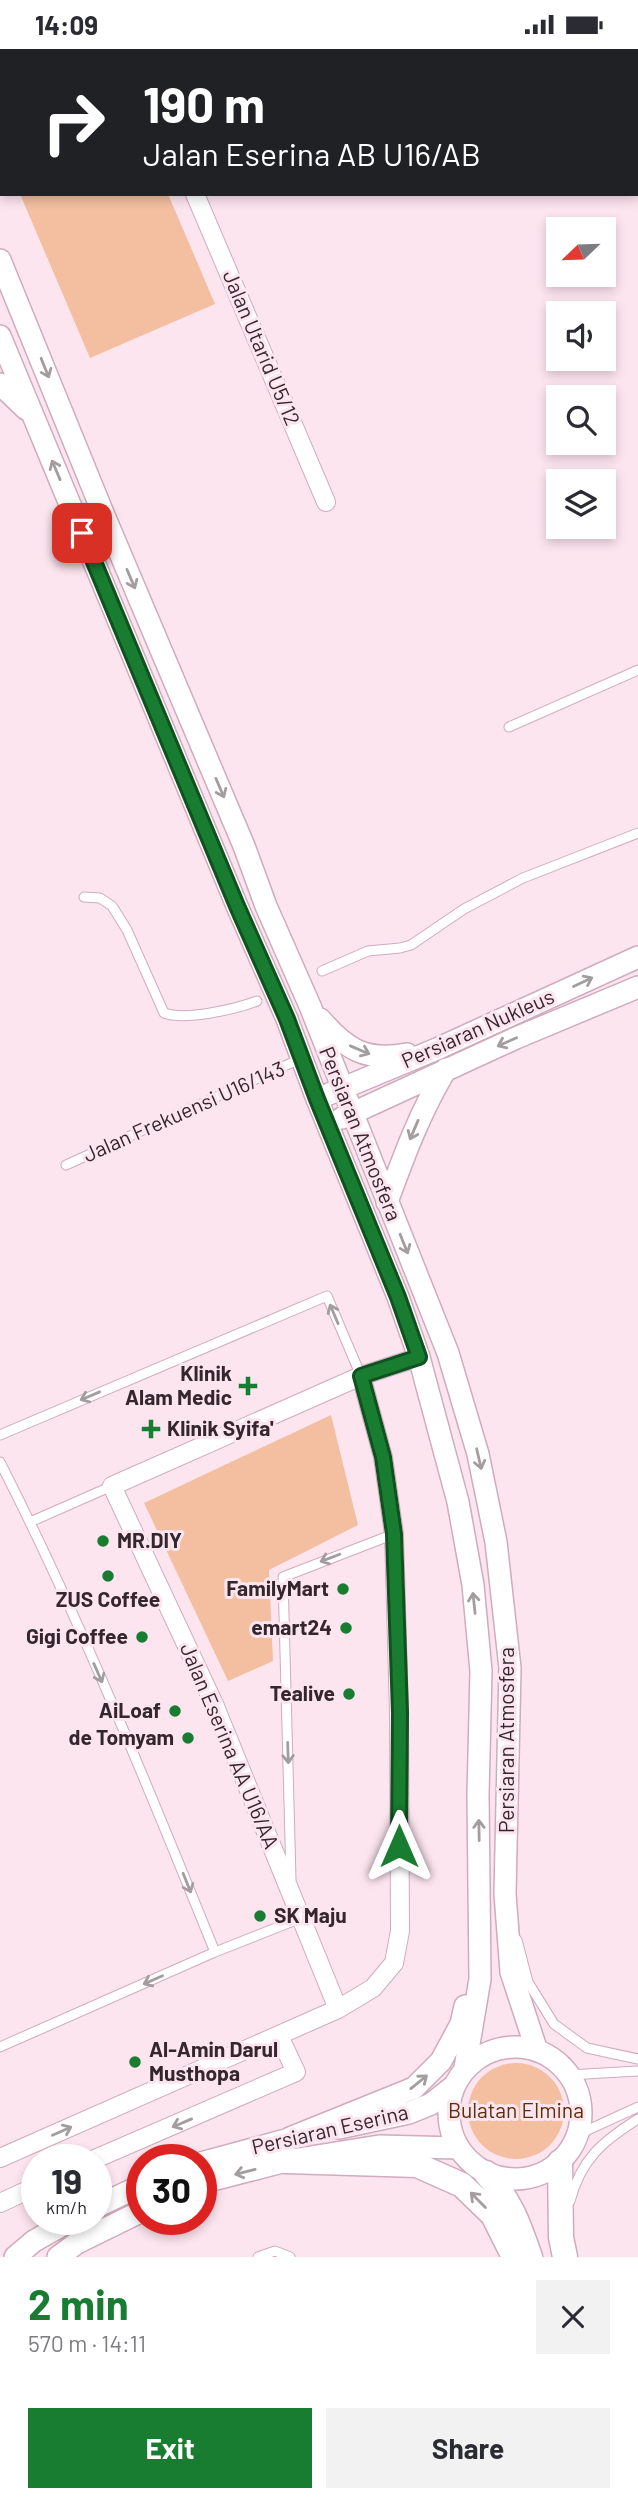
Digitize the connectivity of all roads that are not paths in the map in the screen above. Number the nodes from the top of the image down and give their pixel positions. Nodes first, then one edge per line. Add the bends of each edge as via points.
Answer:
1 (196, 196) edge
2 (0, 260) edge
3 (29, 330) junction
4 (1, 341) edge
5 (0, 384) edge
6 (34, 418) junction
7 (326, 502) dead end
8 (638, 670) edge
9 (509, 727) dead end
10 (638, 833) edge
11 (84, 897) dead end
12 (638, 957) edge
13 (323, 971) dead end
14 (638, 987) edge
15 (257, 1001) dead end
16 (310, 1006) junction
17 (439, 1048) junction
18 (302, 1058) junction
19 (446, 1069) junction
20 (342, 1088) junction
21 (317, 1099) junction
22 (352, 1113) junction
23 (328, 1125) junction
24 (66, 1165) dead end
25 (387, 1202) junction
26 (419, 1357) junction
27 (361, 1376) junction
28 (0, 1435) edge
29 (0, 1462) edge
30 (112, 1486) junction
31 (30, 1522) junction
32 (394, 1534) junction
33 (479, 1874) junction
34 (505, 1894) junction
35 (292, 1896) junction
36 (301, 1918) junction
37 (215, 1952) junction
38 (338, 2009) junction
39 (279, 2036) junction
40 (0, 2047) edge
41 (537, 2051) junction
42 (638, 2059) edge
43 (638, 2071) edge
44 (568, 2075) junction
45 (460, 2077) junction
46 (638, 2107) edge
47 (638, 2119) edge
48 (577, 2135) junction
49 (458, 2148) junction
50 (288, 2149) junction
51 (112, 2152) edge
52 (0, 2158) edge
53 (217, 2160) edge
54 (559, 2162) junction
55 (486, 2173) junction
56 (217, 2177) edge
57 (21, 2193) edge
58 (0, 2203) edge
59 (126, 2219) edge
60 (45, 2235) edge
61 (563, 2246) edge
62 (15, 2257) edge
63 (58, 2257) edge
64 (258, 2257) edge
65 (290, 2257) edge
66 (514, 2257) edge
67 (530, 2257) edge

1 - 7 street, Jalan Utarid U5/12
2 - 3 street, Persiaran Atmosfera
3 - 4 street
3 -> 16 street, Persiaran Atmosfera
4 - 6 street, Persiaran Atmosfera
5 - 6 street
18 -> 6 street, Persiaran Atmosfera
8 - 9 lane
10 - 13 lane via 523,878 464,909 411,945 368,951
11 - 15 lane via 100,898 112,906 164,1013 192,1015
17 -> 12 street, Persiaran Nukleus
14 -> 19 street, Persiaran Nukleus
16 -> 17 street via 338,1039 362,1053 385,1058
16 - 20 street, Persiaran Atmosfera
17 - 20 street, Persiaran Nukleus
18 - 21 street, Persiaran Atmosfera
18 - 24 lane, Jalan Frekuensi U16/143
19 - 22 street, Persiaran Nukleus
19 -> 25 street via 412,1132
20 - 21 street, Persiaran Nukleus
20 - 22 street, Persiaran Atmosfera
21 - 23 street, Persiaran Atmosfera
22 - 23 street, Persiaran Nukleus
22 - 25 street, Persiaran Atmosfera
23 - 26 street, Persiaran Atmosfera
25 -> 34 street, Persiaran Atmosfera via 448,1353 478,1454 496,1542 510,1668
26 - 27 street
33 -> 26 street, Persiaran Atmosfera via 481,1671 472,1585 458,1503
27 -> 28 lane via 327,1296
27 - 30 street
27 - 32 street via 383,1457
29 - 31 lane
30 - 31 lane
30 - 35 street, Jalan Eserina AA U16/AA via 214,1704
31 -> 37 lane via 131,1746
32 -> 35 lane via 283,1577
32 - 38 street via 400,1931 394,1963 373,1988
33 - 45 street, Persiaran Atmosfera via 479,1994
50 -> 33 street via 328,2121 414,2088 441,2061 461,2024
34 - 41 street, Persiaran Atmosfera via 511,1972
34 - 42 lane via 528,1982 554,2024 586,2048
35 - 36 street, Jalan Eserina AA U16/AA
36 - 37 lane
36 - 38 street, Jalan Eserina AA U16/AA
37 -> 40 lane
38 - 39 street
39 -> 51 street via 296,2073
52 -> 39 street
41 - 44 street
41 - 45 street via 498,2049 481,2056
43 - 44 lane
44 - 48 street via 578,2094 581,2115
45 - 49 street via 449,2105 450,2127
45 - 50 street, Persiaran Eserina via 431,2103 409,2113
46 - 48 lane
47 - 61 lane via 610,2137 585,2163 571,2196
48 - 54 street
49 - 50 street, Persiaran Eserina
49 - 55 street
50 - 53 street, Persiaran Eserina
50 -> 56 street, Persiaran Eserina
66 -> 50 main road via 493,2215 462,2185 417,2165
54 - 55 street via 524,2179
54 - 61 main road
55 - 67 main road via 505,2195
57 - 58 street
59 - 63 street
60 - 62 street
64 - 65 lane via 275,2251

